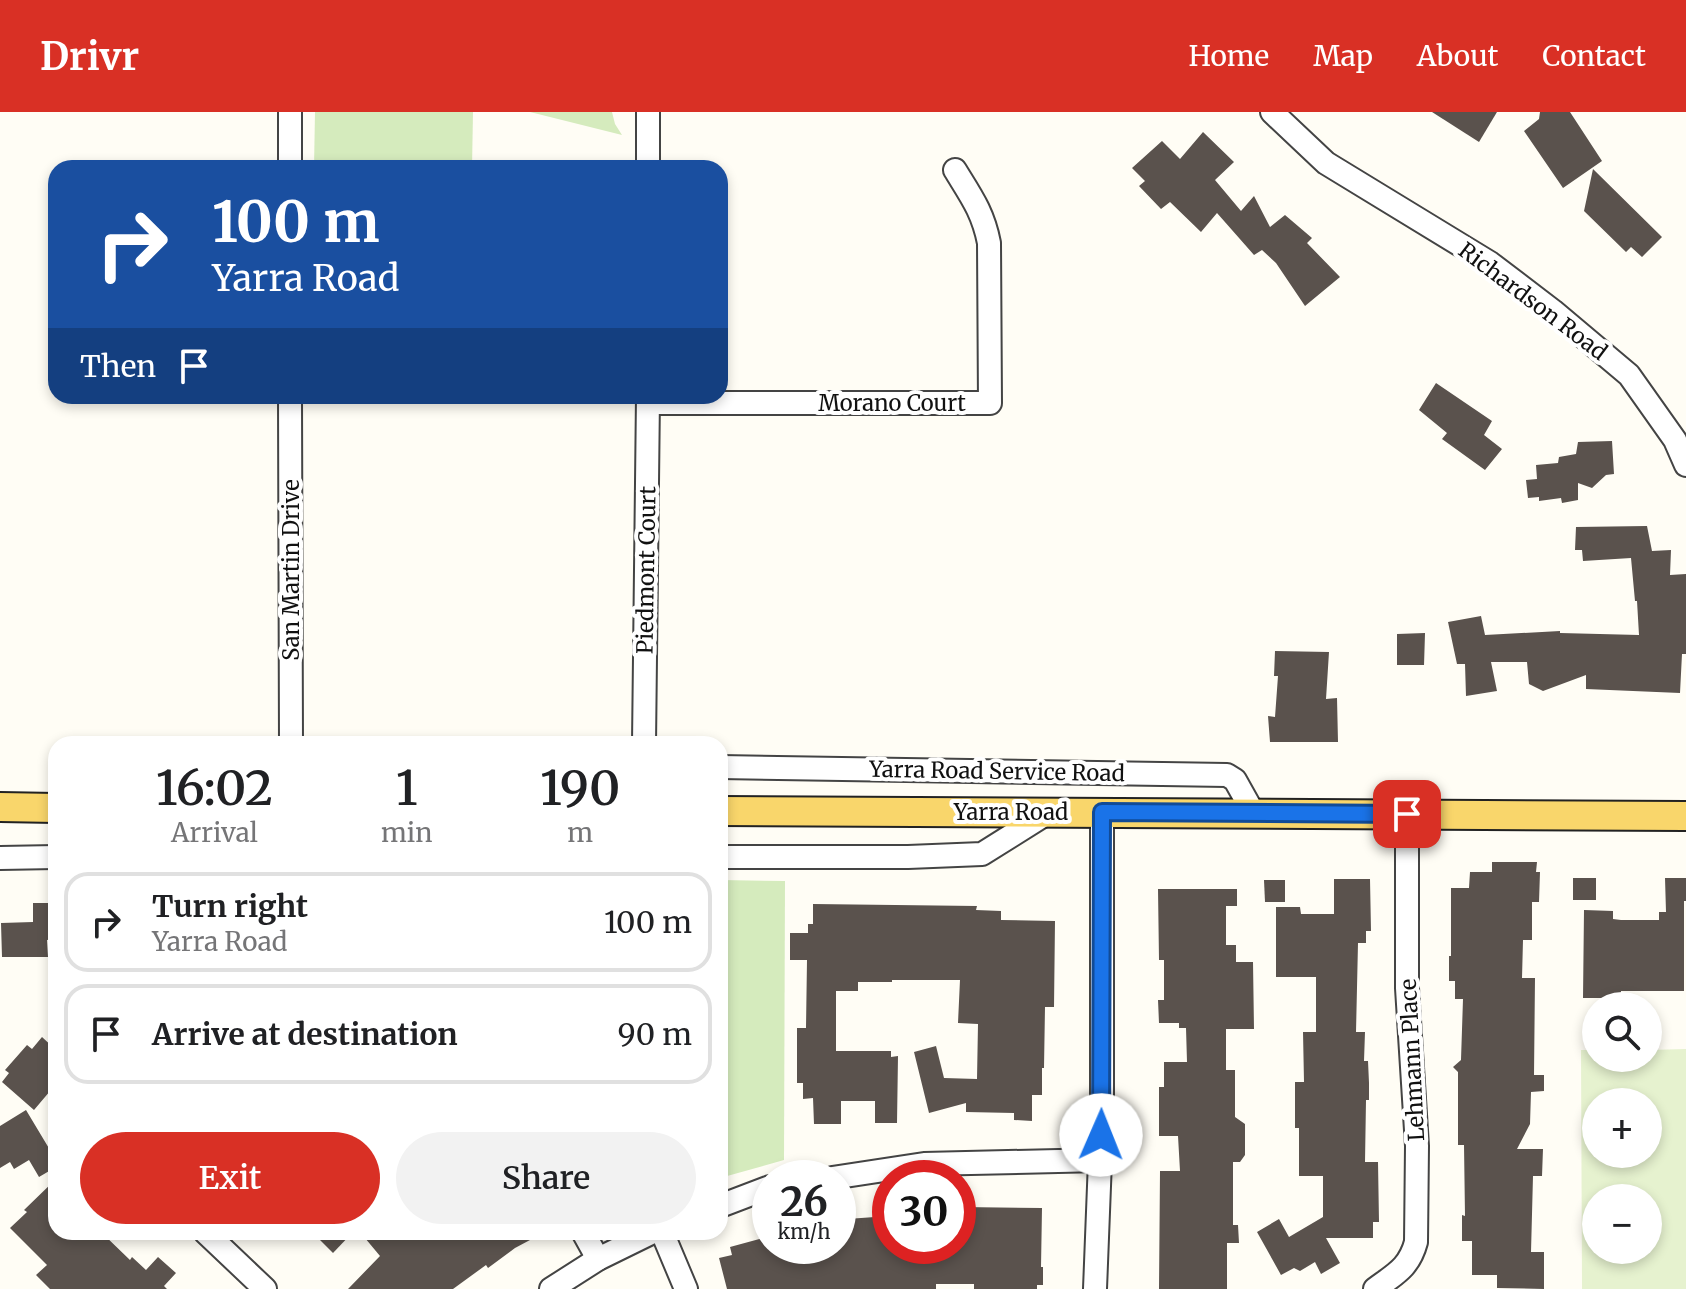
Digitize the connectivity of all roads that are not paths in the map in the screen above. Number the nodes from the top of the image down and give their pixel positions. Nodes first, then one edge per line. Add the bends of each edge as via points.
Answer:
1 (290, 112) edge
2 (648, 112) edge
3 (1272, 112) edge
4 (290, 160) edge
5 (648, 160) edge
6 (955, 170) dead end
7 (728, 401) edge
8 (290, 404) edge
9 (648, 404) edge
10 (1686, 465) edge
11 (291, 736) edge
12 (644, 736) edge
13 (728, 767) edge
14 (0, 807) edge
15 (48, 808) edge
16 (728, 811) edge
17 (1049, 812) junction
18 (1102, 812) junction
19 (1254, 814) junction
20 (1407, 814) junction
21 (1686, 816) edge
22 (48, 857) edge
23 (728, 857) edge
24 (0, 858) edge
25 (1101, 1160) junction
26 (856, 1174) edge
27 (752, 1194) edge
28 (728, 1203) edge
29 (213, 1240) edge
30 (587, 1240) edge
31 (637, 1240) edge
32 (665, 1240) edge
33 (598, 1259) junction
34 (265, 1289) edge
35 (551, 1289) edge
36 (686, 1289) edge
37 (1095, 1289) edge
38 (1375, 1289) edge

1 - 4 street
2 - 5 street
3 - 10 street, Richardson Road via 1326,163 1490,263 1629,375 1675,440
6 - 7 street, Morano Court via 976,203 989,243 990,403
8 - 11 street, San Martin Drive
9 - 12 street, Piedmont Court
13 - 19 street, Yarra Road Service Road via 1227,775
14 - 15 main road
16 - 17 main road, Yarra Road
17 - 18 main road, Yarra Road
17 - 23 street, Yarra Road Service Road via 982,854
18 - 19 main road, Yarra Road
18 - 25 street
19 - 20 main road, Yarra Road
20 - 21 main road, Yarra Road
20 - 38 street, Lehmann Place via 1416,1242 1403,1269
22 - 24 street
25 - 26 street via 924,1164
25 - 37 street
27 - 28 street
29 - 34 street
30 - 33 street
31 - 33 street
32 - 36 street
33 - 35 street

